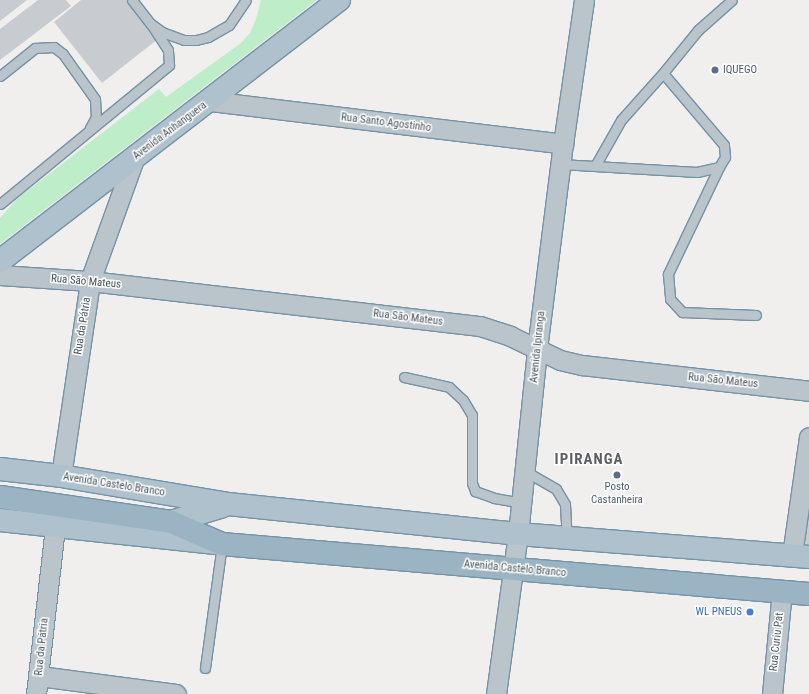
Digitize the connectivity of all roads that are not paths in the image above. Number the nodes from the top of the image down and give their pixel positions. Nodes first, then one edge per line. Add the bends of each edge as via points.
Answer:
1 (132, 0) edge
2 (246, 0) edge
3 (339, 0) edge
4 (584, 0) edge
5 (732, 0) edge
6 (151, 24) junction
7 (663, 73) junction
8 (0, 76) edge
9 (210, 101) junction
10 (89, 131) junction
11 (563, 144) junction
12 (134, 159) junction
13 (560, 164) junction
14 (595, 166) junction
15 (719, 167) junction
16 (2, 201) edge
17 (0, 261) edge
18 (0, 275) edge
19 (90, 281) junction
20 (756, 315) dead end
21 (537, 349) junction
22 (404, 377) dead end
23 (809, 391) edge
24 (809, 437) edge
25 (0, 469) edge
26 (525, 471) junction
27 (61, 476) junction
28 (0, 497) edge
29 (521, 503) junction
30 (228, 504) junction
31 (0, 520) edge
32 (171, 522) junction
33 (55, 528) junction
34 (518, 534) junction
35 (567, 538) junction
36 (222, 544) junction
37 (801, 556) edge
38 (514, 570) junction
39 (782, 591) junction
40 (809, 594) edge
41 (205, 668) dead end
42 (37, 685) edge
43 (176, 694) edge
44 (496, 694) edge
45 (772, 694) edge

1 - 6 lane
2 - 6 lane via 229,25 208,37 184,40 172,37
3 - 9 main road, Avenida Anhanguera
4 - 11 street, Avenida Ipiranga
5 - 7 lane via 698,30
6 - 10 lane via 168,50 169,65
7 - 14 lane via 620,120
7 - 15 lane via 724,145 725,157
8 - 10 lane via 35,48 54,47 63,54 95,99 96,117
9 - 11 street, Rua Santo Agostinho
9 - 12 main road, Avenida Anhanguera
10 - 16 lane
11 - 13 street, Avenida Ipiranga
12 - 17 main road, Avenida Anhanguera
12 - 19 street, Rua da Pátria
13 - 14 lane
13 - 21 street, Avenida Ipiranga
14 - 15 lane via 697,172
15 - 20 lane via 668,274 670,299 682,312
18 - 19 street, Rua São Mateus
19 - 21 street, Rua São Mateus via 480,326
19 - 27 street, Rua da Pátria
21 - 23 street, Rua São Mateus via 560,360 582,365
21 - 26 street, Avenida Ipiranga
22 - 29 lane via 449,388 463,400 472,415 472,483 475,491
24 - 37 street
25 - 27 main road, Avenida Castelo Branco
26 - 29 street, Avenida Ipiranga
26 - 35 lane via 556,489 565,504
27 - 30 main road, Avenida Castelo Branco
28 - 32 highway, Avenida Castelo Branco
29 - 34 street, Avenida Ipiranga
30 - 32 main road, Avenida Castelo Branco
30 - 34 main road, Avenida Castelo Branco
31 - 33 main road, Avenida Castelo Branco
32 - 36 highway, Avenida Castelo Branco
33 - 36 main road, Avenida Castelo Branco
33 - 42 street, Rua da Pátria
34 - 35 main road, Avenida Castelo Branco
34 - 38 street, Avenida Ipiranga
35 - 37 main road, Avenida Castelo Branco
36 - 38 highway, Avenida Castelo Branco
36 - 41 lane
38 - 39 highway, Avenida Castelo Branco
38 - 44 street, Avenida Ipiranga
39 - 40 highway, Avenida Castelo Branco
39 - 45 street, Rua Curiu Pat
42 - 43 street

